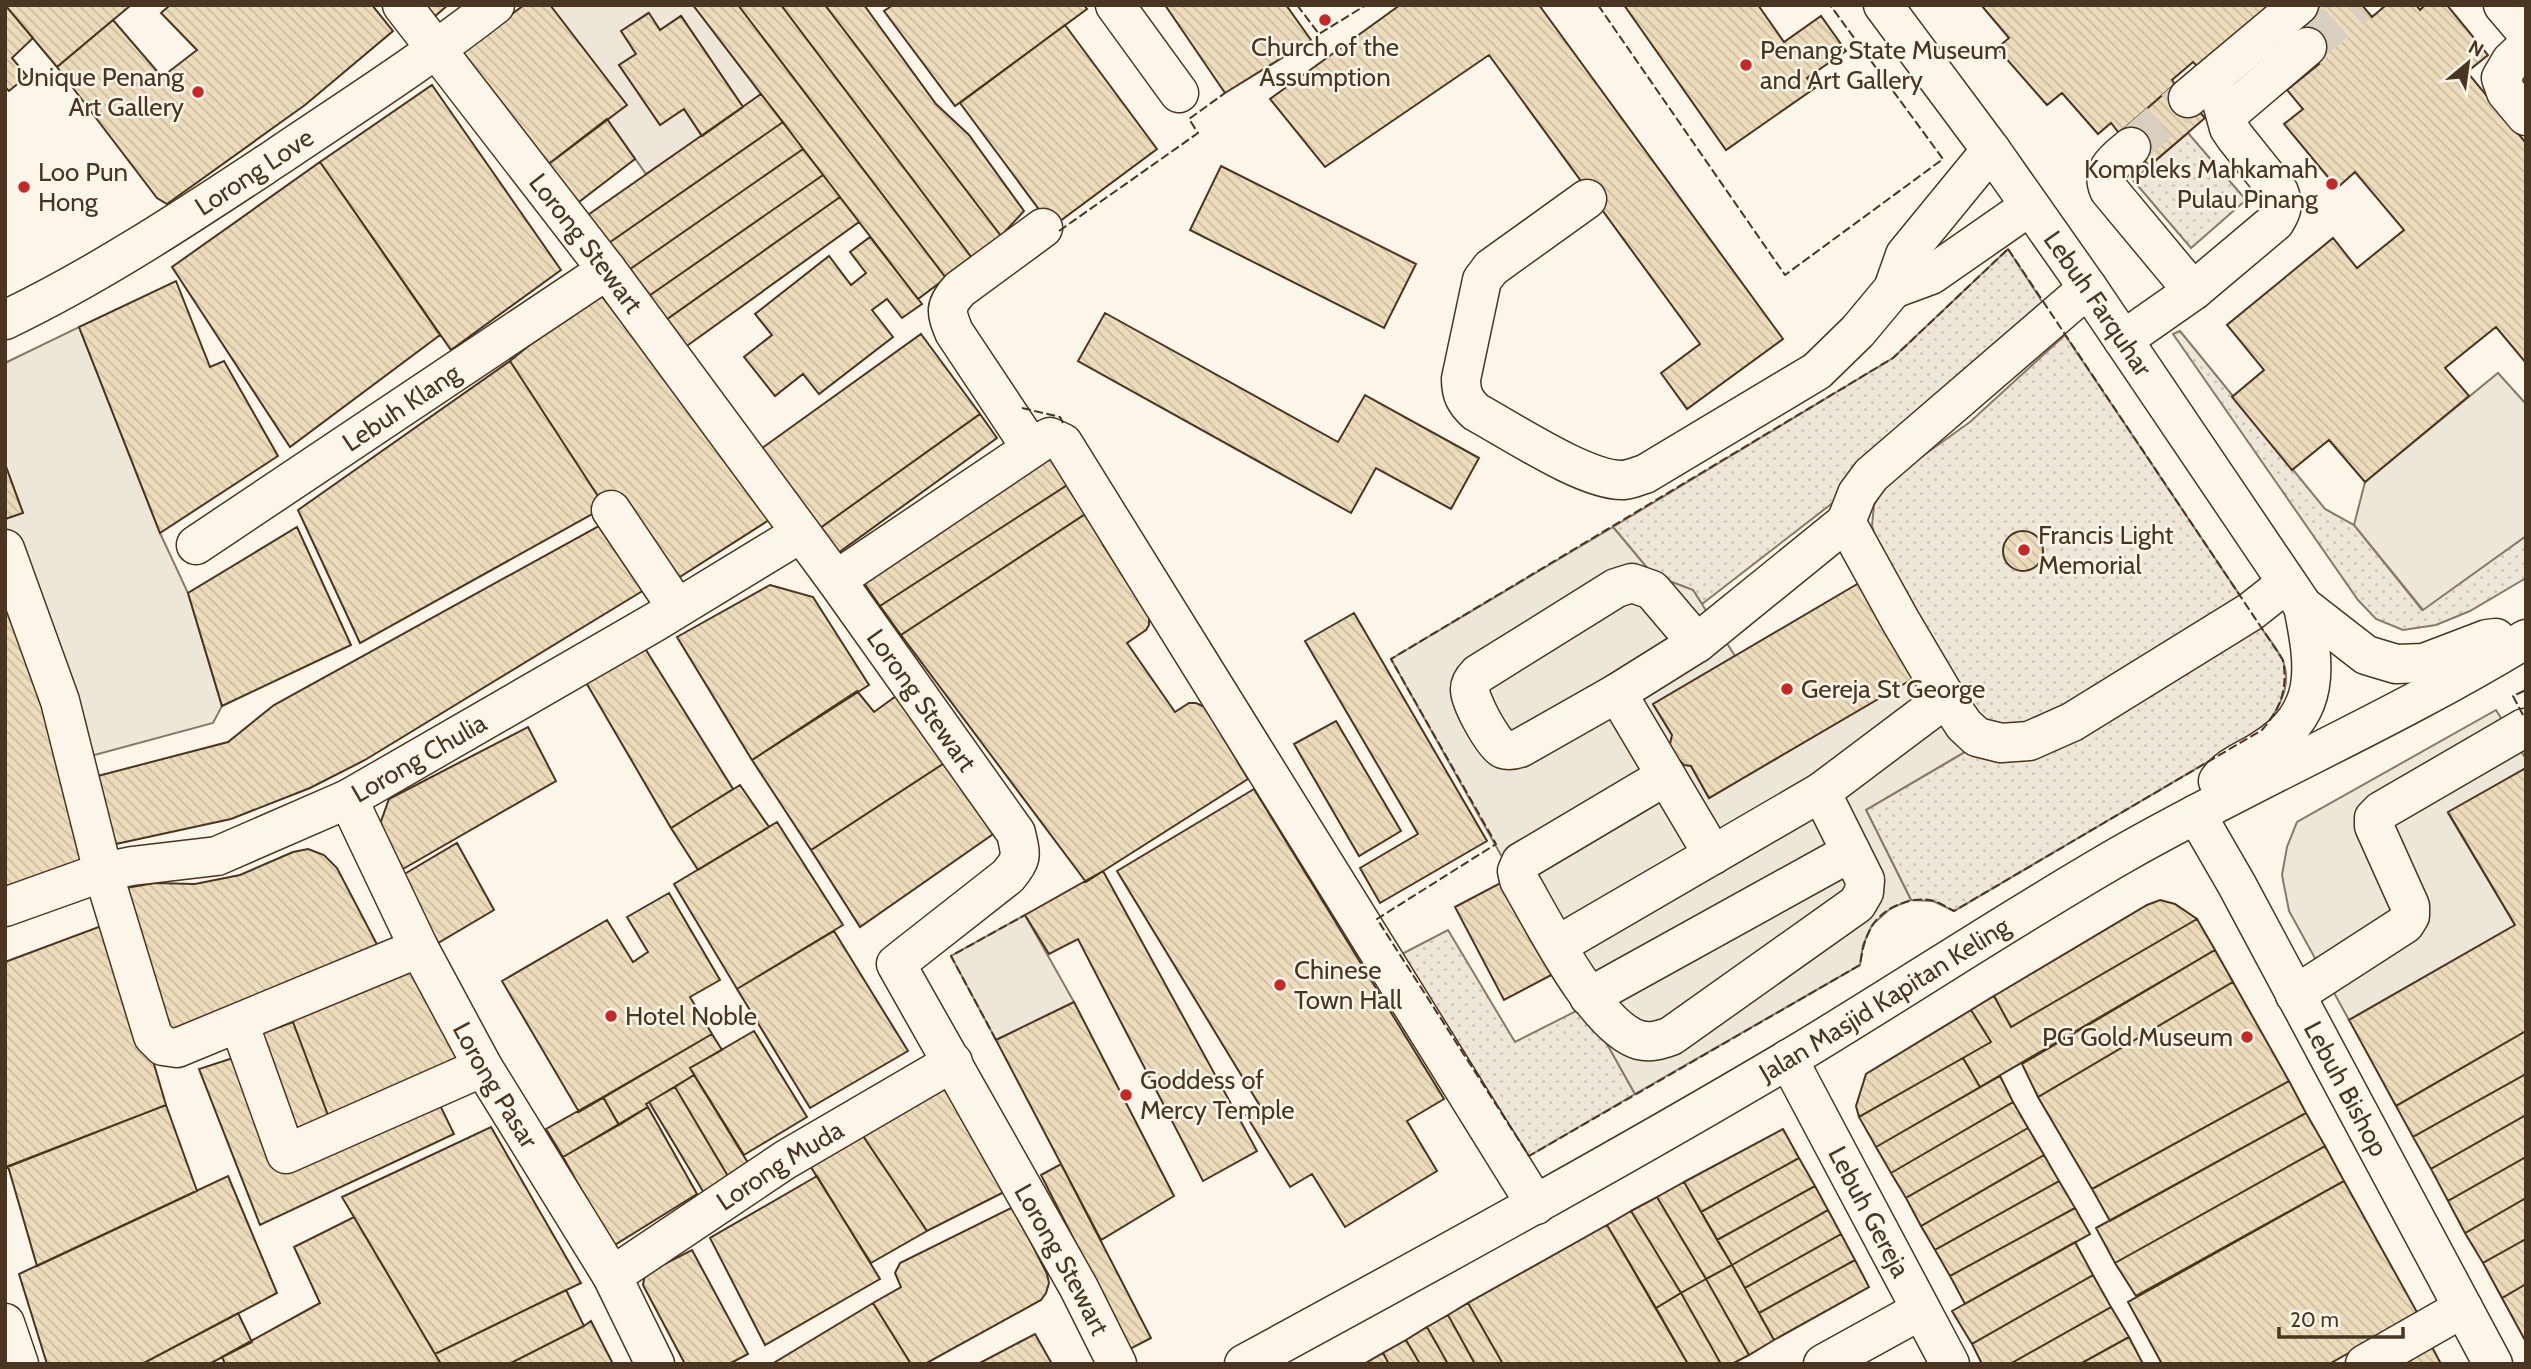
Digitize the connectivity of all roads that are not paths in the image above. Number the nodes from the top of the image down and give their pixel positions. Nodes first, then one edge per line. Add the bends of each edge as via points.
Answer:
1 (402, 5) edge
2 (495, 5) edge
3 (1115, 5) edge
4 (1883, 5) edge
5 (2299, 5) tunnel mouth
6 (2503, 5) edge
7 (2526, 32) edge
8 (2307, 47) tunnel mouth
9 (2526, 47) edge
10 (438, 49) junction
11 (1179, 93) dead end
12 (2227, 115) junction
13 (2526, 116) edge
14 (2132, 147) tunnel mouth
15 (1991, 150) junction
16 (1587, 199) dead end
17 (2030, 206) junction
18 (1043, 228) dead end
19 (607, 270) junction
20 (2088, 288) junction
21 (1893, 289) junction
22 (2193, 291) junction
23 (5, 320) edge
24 (2123, 340) junction
25 (1031, 448) junction
26 (611, 510) dead end
27 (1846, 522) junction
28 (801, 533) junction
29 (196, 545) dead end
30 (5, 549) edge
31 (836, 580) junction
32 (2295, 595) junction
33 (677, 608) junction
34 (2526, 636) edge
35 (1698, 643) junction
36 (1617, 693) junction
37 (1946, 698) junction
38 (2524, 729) dead end
39 (1666, 776) junction
40 (1821, 792) junction
41 (348, 799) junction
42 (2196, 814) junction
43 (1851, 852) junction
44 (1713, 855) junction
45 (103, 872) junction
46 (5, 907) edge
47 (1558, 945) junction
48 (419, 948) junction
49 (2295, 995) junction
50 (1590, 997) junction
51 (239, 1023) junction
52 (1788, 1059) junction
53 (953, 1062) junction
54 (483, 1068) junction
55 (1536, 1205) junction
56 (612, 1276) junction
57 (2463, 1308) junction
58 (1921, 1310) junction
59 (5, 1323) edge
60 (19, 1364) edge
61 (655, 1364) edge
62 (1117, 1364) edge
63 (1244, 1364) edge
64 (1823, 1364) edge
65 (1950, 1364) edge
66 (2365, 1364) edge
67 (2493, 1364) edge

1 - 10 street, Lorong Stewart
2 - 10 street, Lorong Love
3 - 11 street
4 - 15 street, Lebuh Farquhar
5 - 12 street via 2197,90 2221,99
6 - 7 street
8 - 12 street
9 - 13 street via 2501,78 2506,92
10 - 19 street, Lorong Stewart
10 - 23 street, Lorong Love via 172,227
12 - 22 street via 2235,137 2279,192 2282,212
14 - 22 street via 2110,165 2105,181
15 - 17 street, Lebuh Farquhar
15 - 21 street via 1905,255
16 - 21 street via 1491,268 1482,280 1461,392 1476,412 1604,478 1625,480 1645,474 1817,371
17 - 20 street, Lebuh Farquhar
17 - 21 street via 1931,275
18 - 25 street via 960,289 949,300 947,314 954,332
19 - 28 street, Lorong Stewart
19 - 29 street, Lebuh Klang
20 - 24 street, Lebuh Farquhar
20 - 27 street via 1871,475
22 - 24 street
24 - 32 street, Lebuh Farquhar
25 - 31 street
25 - 55 street via 1050,437 1063,443
26 - 33 street
27 - 35 street
27 - 37 street
28 - 31 street, Lorong Stewart
28 - 33 street, Lorong Chulia
30 - 45 street via 60,701
31 - 53 street, Lorong Stewart via 1018,841 1019,863 1008,876 896,964
32 - 34 street, Lebuh Farquhar via 2366,655 2396,664 2424,663 2487,639
32 - 37 street via 2250,612 2072,722 2029,741 2001,743 1977,737
32 - 42 street, Lebuh Farquhar via 2312,650 2310,693 2285,732 2224,773
33 - 41 street, Lorong Chulia
34 - 42 street, Jalan Masjid Kapitan Keling via 2370,726
35 - 36 street
35 - 36 street via 1651,590 1632,583 1616,588 1478,674 1469,689 1493,741 1510,751
36 - 39 street
37 - 40 street
38 - 49 street via 2374,818 2410,916
39 - 44 street
39 - 47 street via 1521,862 1519,880
40 - 43 street
40 - 44 street
41 - 45 street, Lorong Chulia via 217,856
41 - 48 street, Lorong Pasar
42 - 49 street, Lebuh Bishop
42 - 52 street, Jalan Masjid Kapitan Keling
43 - 50 street
43 - 50 street via 1864,880 1857,904 1671,1036 1655,1041 1625,1033
44 - 47 street
45 - 46 street, Lorong Chulia
45 - 51 street via 153,1036 163,1046 177,1048
47 - 50 street
48 - 51 street
48 - 54 street, Lorong Pasar
49 - 57 street, Lebuh Bishop
51 - 54 street via 286,1154
52 - 55 street, Jalan Masjid Kapitan Keling
52 - 58 street, Lebuh Gereja
53 - 56 street, Lorong Muda via 785,1160
53 - 62 street, Lorong Stewart
54 - 56 street, Lorong Pasar
55 - 63 street, Jalan Masjid Kapitan Keling
56 - 61 street, Lorong Pasar
57 - 66 street
57 - 67 street, Lebuh Bishop
58 - 64 street
58 - 65 street, Lebuh Gereja
59 - 60 street

